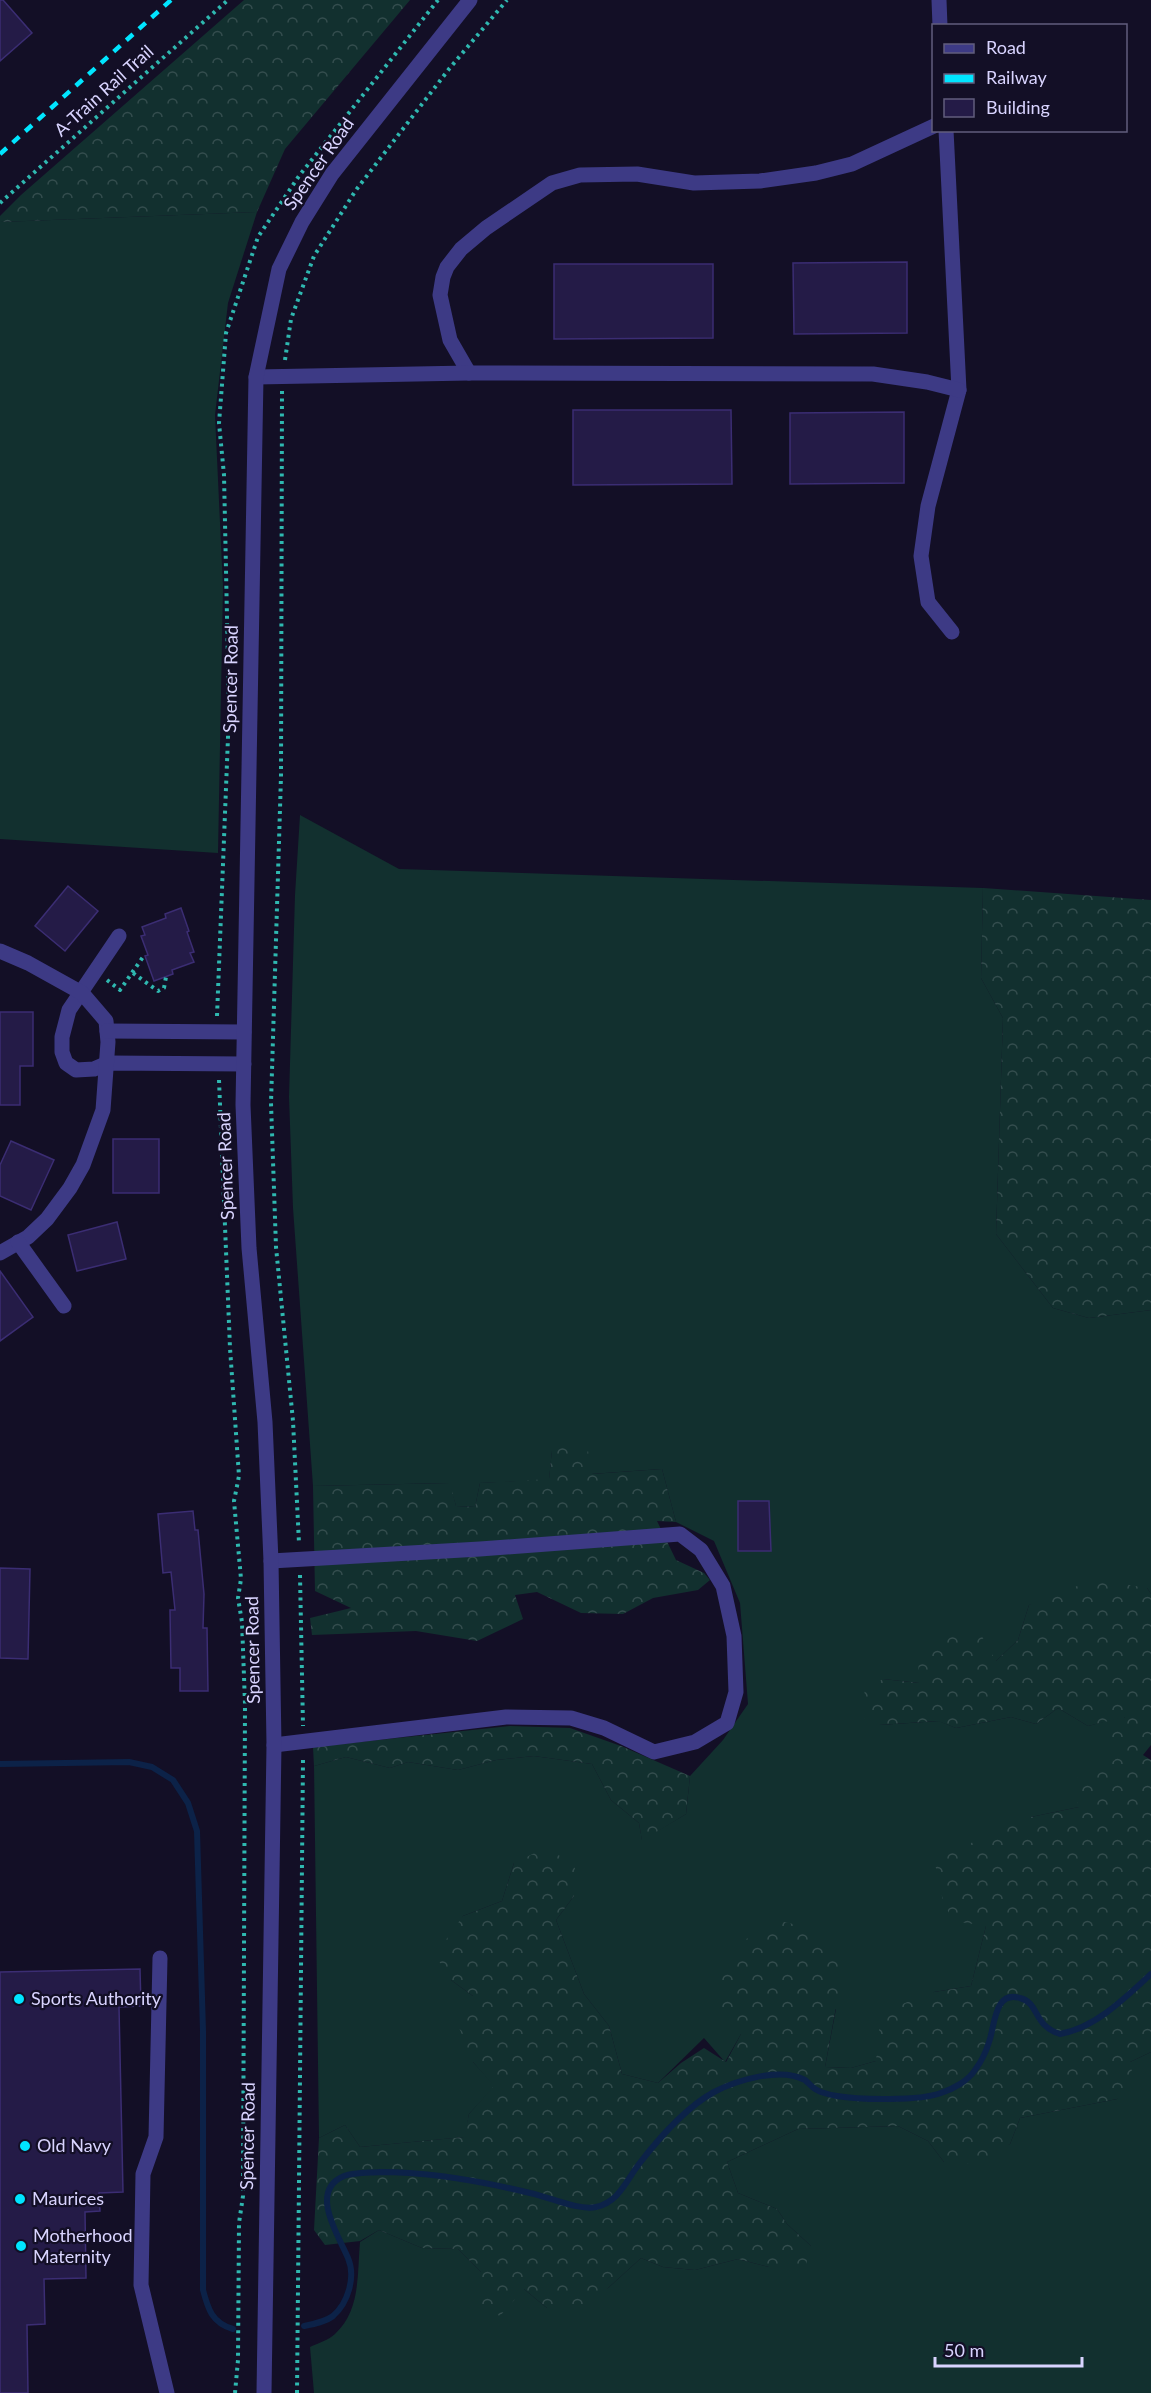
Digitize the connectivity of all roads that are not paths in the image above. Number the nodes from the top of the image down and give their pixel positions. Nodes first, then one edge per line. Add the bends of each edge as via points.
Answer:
1 (470, 0) edge
2 (939, 0) edge
3 (940, 24) edge
4 (932, 126) edge
5 (946, 132) edge
6 (469, 374) junction
7 (256, 377) junction
8 (958, 390) junction
9 (952, 632) dead end
10 (119, 936) dead end
11 (0, 951) edge
12 (82, 993) junction
13 (107, 1030) junction
14 (244, 1032) junction
15 (108, 1063) junction
16 (244, 1065) junction
17 (18, 1242) junction
18 (0, 1253) edge
19 (64, 1306) dead end
20 (271, 1561) junction
21 (274, 1745) junction
22 (160, 1958) dead end
23 (167, 2393) edge
24 (264, 2393) edge

1 - 7 street, Spencer Road via 332,174 302,222 279,268
2 - 3 street
4 - 6 street via 852,164 760,182 694,183 638,174 580,175 552,183 486,228 447,267 440,295 450,340
5 - 8 street
6 - 7 street
6 - 8 street via 873,374
7 - 14 street, Spencer Road
8 - 9 street via 928,507 921,556 928,602
10 - 12 street
11 - 12 street
12 - 13 street via 106,1021
12 - 15 street via 69,1010 62,1037 66,1063 76,1070
13 - 14 street
13 - 15 street
14 - 16 street, Spencer Road
15 - 16 street
15 - 17 street via 104,1110 83,1165 47,1219
16 - 20 street, Spencer Road via 249,1248 265,1422
17 - 18 street
17 - 19 street
20 - 21 street, Spencer Road
20 - 21 street via 680,1534 701,1550 723,1586 734,1636 736,1692 727,1724 695,1742 654,1752 572,1718 506,1717
21 - 24 street, Spencer Road
22 - 23 street via 156,2137 142,2174 141,2285

